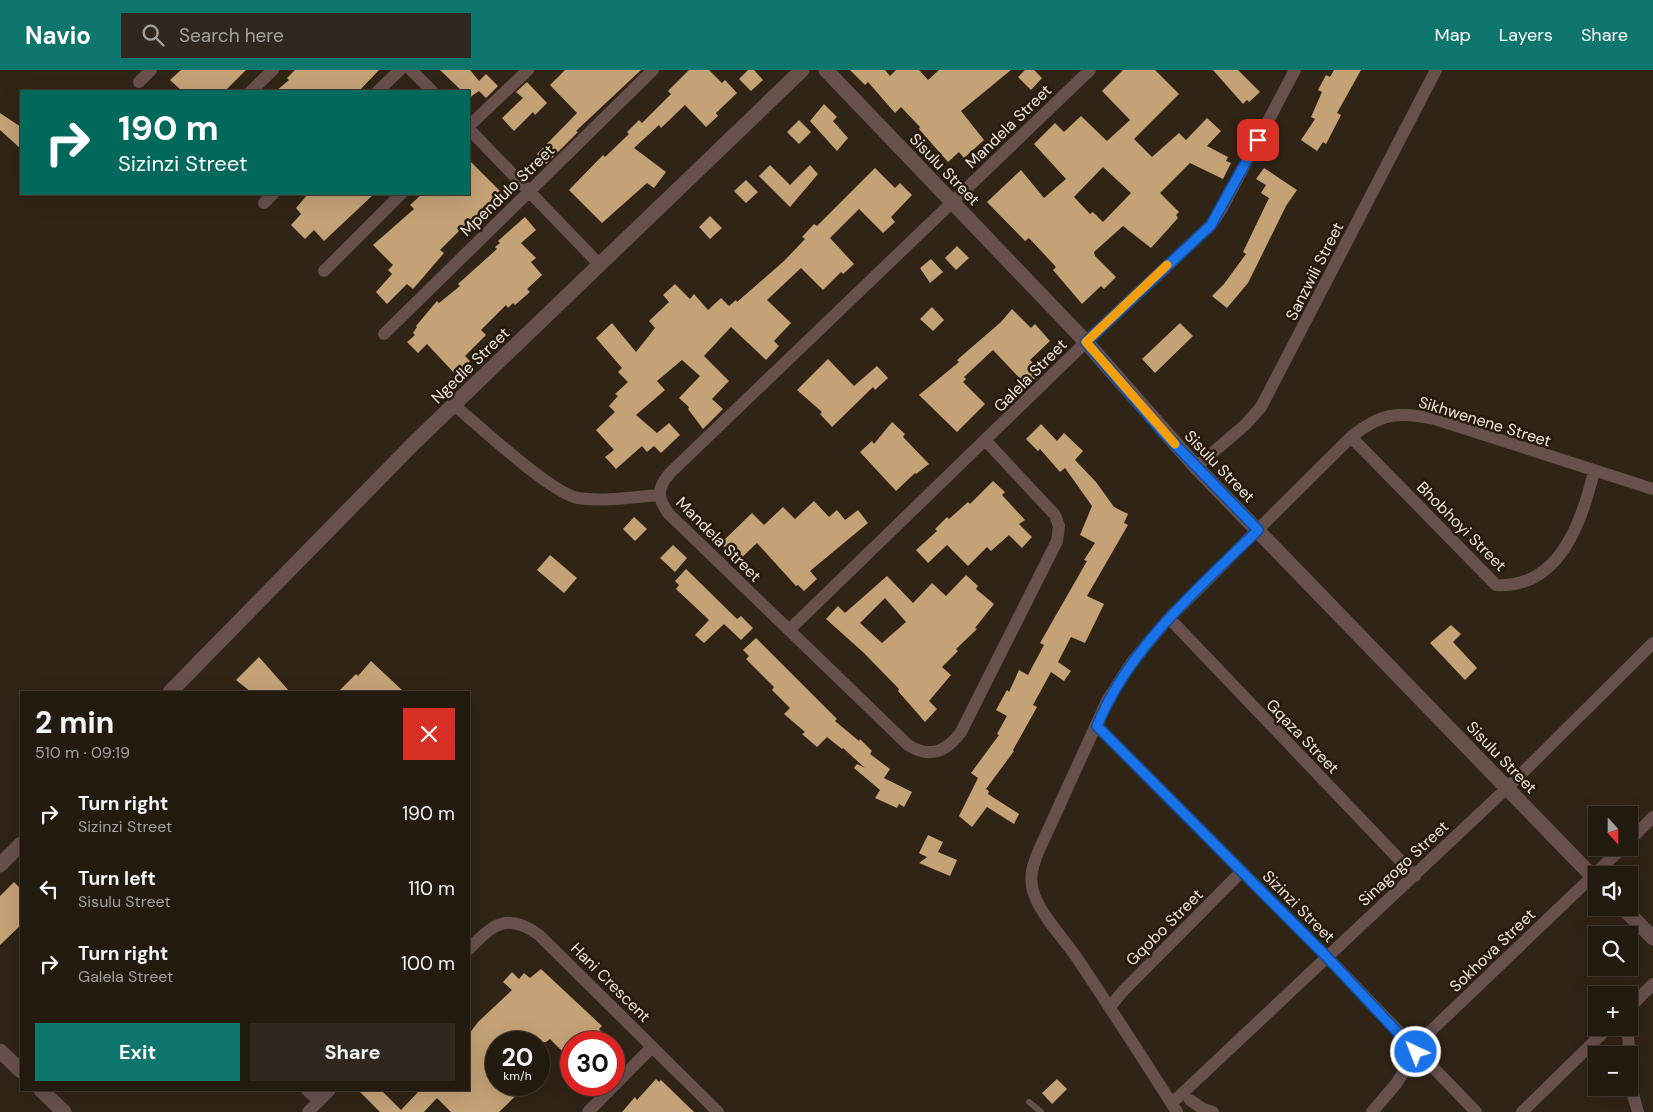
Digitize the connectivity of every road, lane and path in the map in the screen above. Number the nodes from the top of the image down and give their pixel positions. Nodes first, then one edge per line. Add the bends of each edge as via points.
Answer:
1 (151, 70) edge
2 (273, 70) edge
3 (400, 70) edge
4 (411, 70) edge
5 (528, 70) edge
6 (653, 70) edge
7 (802, 70) edge
8 (826, 70) edge
9 (1090, 70) edge
10 (1295, 70) edge
11 (1436, 70) edge
12 (139, 82) dead end
13 (252, 90) edge
14 (379, 90) edge
15 (431, 90) edge
16 (470, 126) edge
17 (470, 128) edge
18 (529, 191) junction
19 (400, 195) edge
20 (952, 202) junction
21 (599, 264) junction
22 (324, 271) dead end
23 (384, 334) dead end
24 (1086, 342) junction
25 (454, 404) junction
26 (1351, 437) junction
27 (986, 441) junction
28 (1196, 467) junction
29 (1594, 471) junction
30 (1653, 489) edge
31 (659, 494) junction
32 (1258, 530) junction
33 (1169, 618) junction
34 (789, 630) junction
35 (1653, 643) edge
36 (171, 691) edge
37 (1097, 726) junction
38 (1507, 788) junction
39 (1653, 818) edge
40 (1638, 832) edge
41 (20, 845) edge
42 (1615, 856) edge
43 (0, 866) edge
44 (1605, 866) edge
45 (1242, 871) junction
46 (1588, 872) edge
47 (1415, 876) junction
48 (1588, 884) edge
49 (1631, 916) edge
50 (1653, 938) edge
51 (470, 948) edge
52 (1326, 956) junction
53 (1653, 984) edge
54 (1638, 999) edge
55 (1110, 1007) junction
56 (1600, 1036) edge
57 (652, 1047) junction
58 (1415, 1050) junction
59 (0, 1051) edge
60 (20, 1070) edge
61 (42, 1091) edge
62 (308, 1091) edge
63 (329, 1091) edge
64 (1633, 1096) edge
65 (1190, 1100) dead end
66 (319, 1101) junction
67 (1029, 1102) dead end
68 (1174, 1108) edge
69 (64, 1112) edge
70 (308, 1112) edge
71 (588, 1112) edge
72 (718, 1112) edge
73 (1041, 1112) edge
74 (1213, 1112) edge
75 (1372, 1112) edge
76 (1476, 1112) edge
77 (1522, 1112) edge
78 (1638, 1112) edge

1 - 12 street
2 - 13 street
3 - 14 street
4 - 15 street
5 - 16 street
6 - 18 street, Mpendulo Street
7 - 21 street, Ngedle Street
8 - 20 street, Sisulu Street
9 - 20 street, Mandela Street
10 - 24 street, Galela Street via 1211,225
11 - 28 street, Sanzwili Street via 1261,407
17 - 18 street
18 - 21 street
18 - 23 street, Mpendulo Street
19 - 22 street
20 - 24 street, Sisulu Street
20 - 31 street, Mandela Street via 670,473 659,488
21 - 25 street, Ngedle Street
24 - 27 street, Galela Street
24 - 28 street, Sisulu Street
25 - 31 street via 567,495 592,499
25 - 36 street, Ngedle Street
26 - 29 street, Sikhwenene Street via 1364,426 1391,414 1418,416
26 - 29 street, Bhobhoyi Street via 1496,586 1513,586 1543,572 1570,541
26 - 32 street, Sikhwenene Street
27 - 34 street, Galela Street
27 - 34 street, Mandela Street via 1055,515 1059,534 954,742 948,748 933,753 908,745
28 - 32 street, Sisulu Street
29 - 30 street, Sikhwenene Street
31 - 34 street, Mandela Street via 668,514
32 - 33 street
32 - 38 street, Sisulu Street
33 - 37 street via 1117,684
33 - 47 street, Gqaza Street
35 - 38 street, Sinagogo Street
37 - 45 street, Sizinzi Street
37 - 55 street via 1039,850 1030,880 1044,912
38 - 46 street, Sisulu Street
38 - 47 street, Sinagogo Street
39 - 40 street
41 - 43 street
42 - 44 street, Sokhova Street
45 - 52 street, Sizinzi Street
45 - 55 street, Gqobo Street via 1122,991
47 - 52 street, Sinagogo Street
48 - 58 street, Sokhova Street
49 - 50 street
51 - 57 street, Hani Crescent via 498,924 508,922 527,926 539,934
52 - 58 street, Sizinzi Street
52 - 68 street, Sinagogo Street
53 - 54 street
55 - 68 street
56 - 77 street
57 - 71 street
57 - 72 street, Hani Crescent
58 - 75 street, Sokhova Street via 1396,1084
58 - 76 street, Sizinzi Street
59 - 60 street
61 - 69 street
62 - 66 street
63 - 66 street
64 - 78 street
65 - 74 street
66 - 70 street
67 - 73 lane

